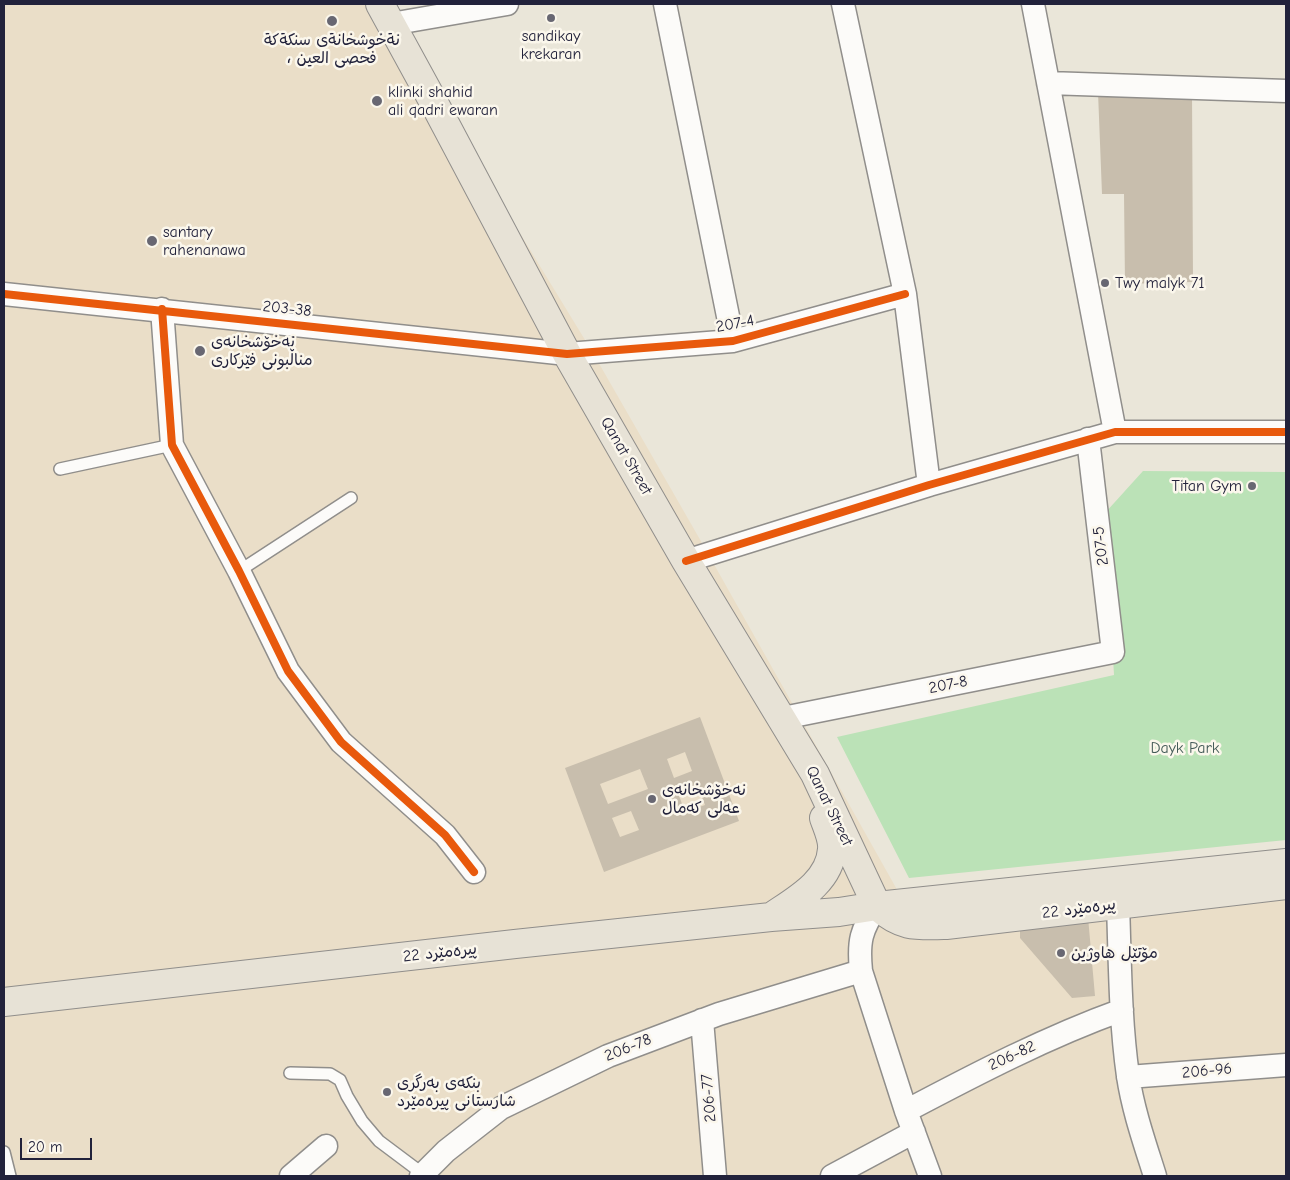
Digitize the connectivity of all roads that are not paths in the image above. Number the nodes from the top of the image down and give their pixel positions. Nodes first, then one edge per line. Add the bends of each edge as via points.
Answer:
1 (507, 4) edge
2 (665, 4) edge
3 (843, 4) edge
4 (1033, 4) edge
5 (386, 14) edge
6 (1048, 83) junction
7 (1286, 91) edge
8 (4, 294) edge
9 (904, 294) junction
10 (162, 310) junction
11 (733, 341) junction
12 (567, 354) junction
13 (1114, 432) junction
14 (1286, 432) edge
15 (1088, 439) junction
16 (172, 445) junction
17 (60, 469) dead end
18 (928, 485) junction
19 (351, 498) dead end
20 (686, 561) junction
21 (239, 571) junction
22 (1113, 652) joint
23 (783, 718) junction
24 (815, 774) junction
25 (1286, 863) edge
26 (474, 872) dead end
27 (1286, 885) edge
28 (1118, 904) junction
29 (876, 906) junction
30 (771, 917) junction
31 (861, 971) junction
32 (4, 1002) edge
33 (1122, 1010) junction
34 (702, 1020) junction
35 (1286, 1064) edge
36 (290, 1073) dead end
37 (1128, 1077) junction
38 (906, 1111) junction
39 (914, 1132) junction
40 (326, 1146) dead end
41 (4, 1152) edge
42 (422, 1175) edge
43 (10, 1176) edge
44 (291, 1176) edge
45 (715, 1176) edge
46 (832, 1176) edge
47 (930, 1176) edge
48 (1155, 1176) edge

1 - 5 street
2 - 11 street
3 - 9 street
4 - 6 street
5 - 12 main road, Qanat Street
6 - 7 street
6 - 13 street
8 - 10 street, 203-38
9 - 11 street, 207-4
9 - 18 street
10 - 12 street, 203-38
10 - 16 street
11 - 12 street, 207-4
12 - 20 main road, Qanat Street
13 - 14 street
13 - 15 street
15 - 18 street
15 - 22 street, 207-5
16 - 17 lane
16 - 21 street
18 - 20 street
19 - 21 lane
20 - 23 main road, Qanat Street
21 - 26 street via 288,671 341,742 445,835
22 - 23 street, 207-8
23 - 24 main road, Qanat Street
24 - 29 main road, Qanat Street
24 - 30 main road via 813,785 833,847 830,862 813,886
25 - 29 main road, 22 پیرەمێرد
27 - 28 main road, 22 پیرەمێرد
28 - 29 main road, 22 پیرەمێرد via 924,926 903,923
28 - 33 street
29 - 30 main road, 22 پیرەمێرد
29 - 31 street via 862,934 859,951
30 - 32 main road, 22 پیرەمێرد
31 - 34 street, 206-78
31 - 38 street
33 - 37 street
33 - 38 street, 206-82 via 1080,1025 1002,1061
34 - 42 street, 206-78 via 608,1056 501,1108 446,1151
34 - 45 street, 206-77
35 - 37 street, 206-96
36 - 42 lane via 330,1074 340,1080 362,1120 379,1142
37 - 48 street
38 - 39 street
39 - 46 street
39 - 47 street
40 - 44 street
41 - 43 lane

